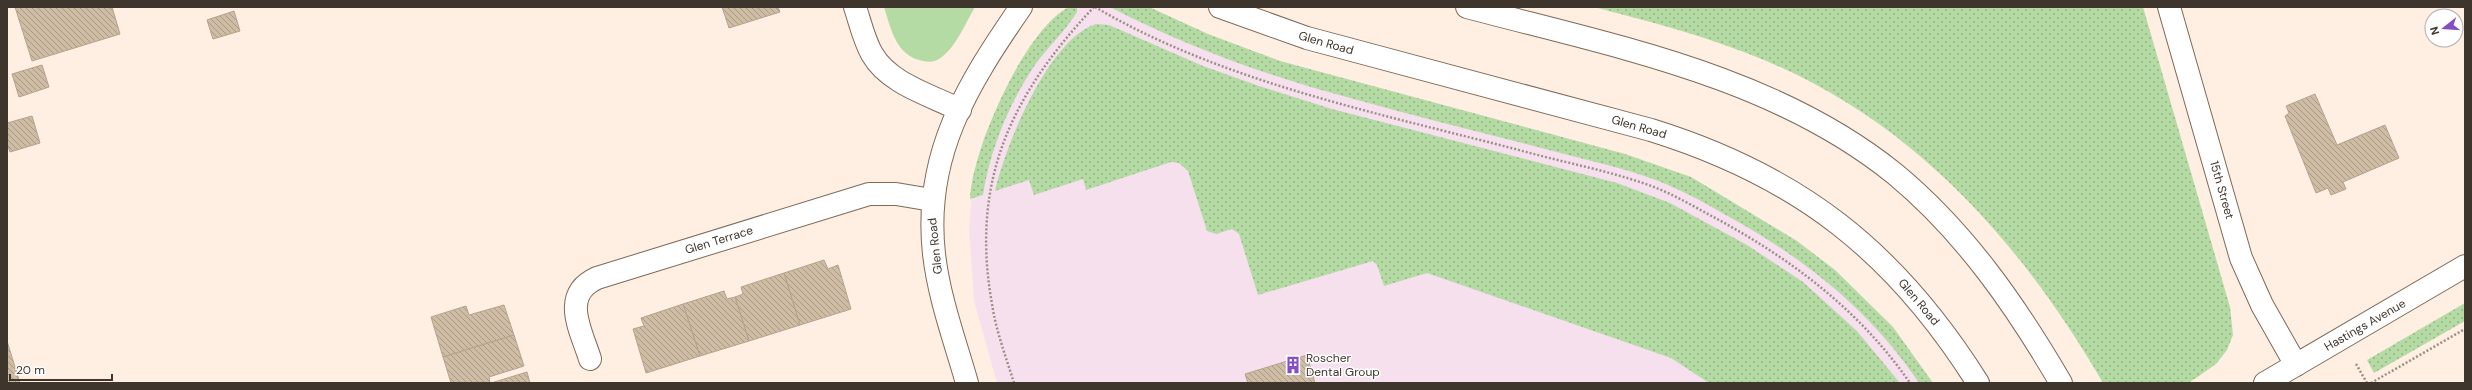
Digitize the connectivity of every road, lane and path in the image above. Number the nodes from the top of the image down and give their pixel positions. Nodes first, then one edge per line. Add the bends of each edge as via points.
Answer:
1 (855, 7) edge
2 (1021, 7) edge
3 (1094, 7) edge
4 (1220, 7) edge
5 (1467, 7) edge
6 (2169, 7) edge
7 (960, 110) junction
8 (932, 200) junction
9 (2465, 266) edge
10 (2465, 329) edge
11 (590, 359) dead end
12 (2296, 365) junction
13 (967, 383) edge
14 (1014, 383) edge
15 (1910, 383) edge
16 (1978, 383) edge
17 (2061, 383) edge
18 (2265, 383) edge
19 (2371, 383) edge

1 - 7 street via 868,45 882,67 895,78
2 - 7 street, Glen Road via 977,76
3 - 14 path via 1055,50 1027,92 1001,149 992,182 987,238 990,291 994,316
3 - 15 path via 1184,49 1280,86 1606,172 1670,194 1749,237 1797,268 1864,327
4 - 16 street, Glen Road via 1307,38 1657,132 1703,147 1752,169 1783,185 1817,208 1854,235 1883,262 1939,325
5 - 17 street via 1704,73 1784,106 1854,144 1913,190 1967,245 2001,289
6 - 12 street, 15th Street via 2241,258 2262,305
7 - 8 street, Glen Road via 942,152
8 - 11 street, Glen Terrace via 896,194 869,194 597,278 582,288 575,305
8 - 13 street, Glen Road via 934,255
9 - 12 street, Hastings Avenue
10 - 19 path
12 - 18 street, Hastings Avenue

